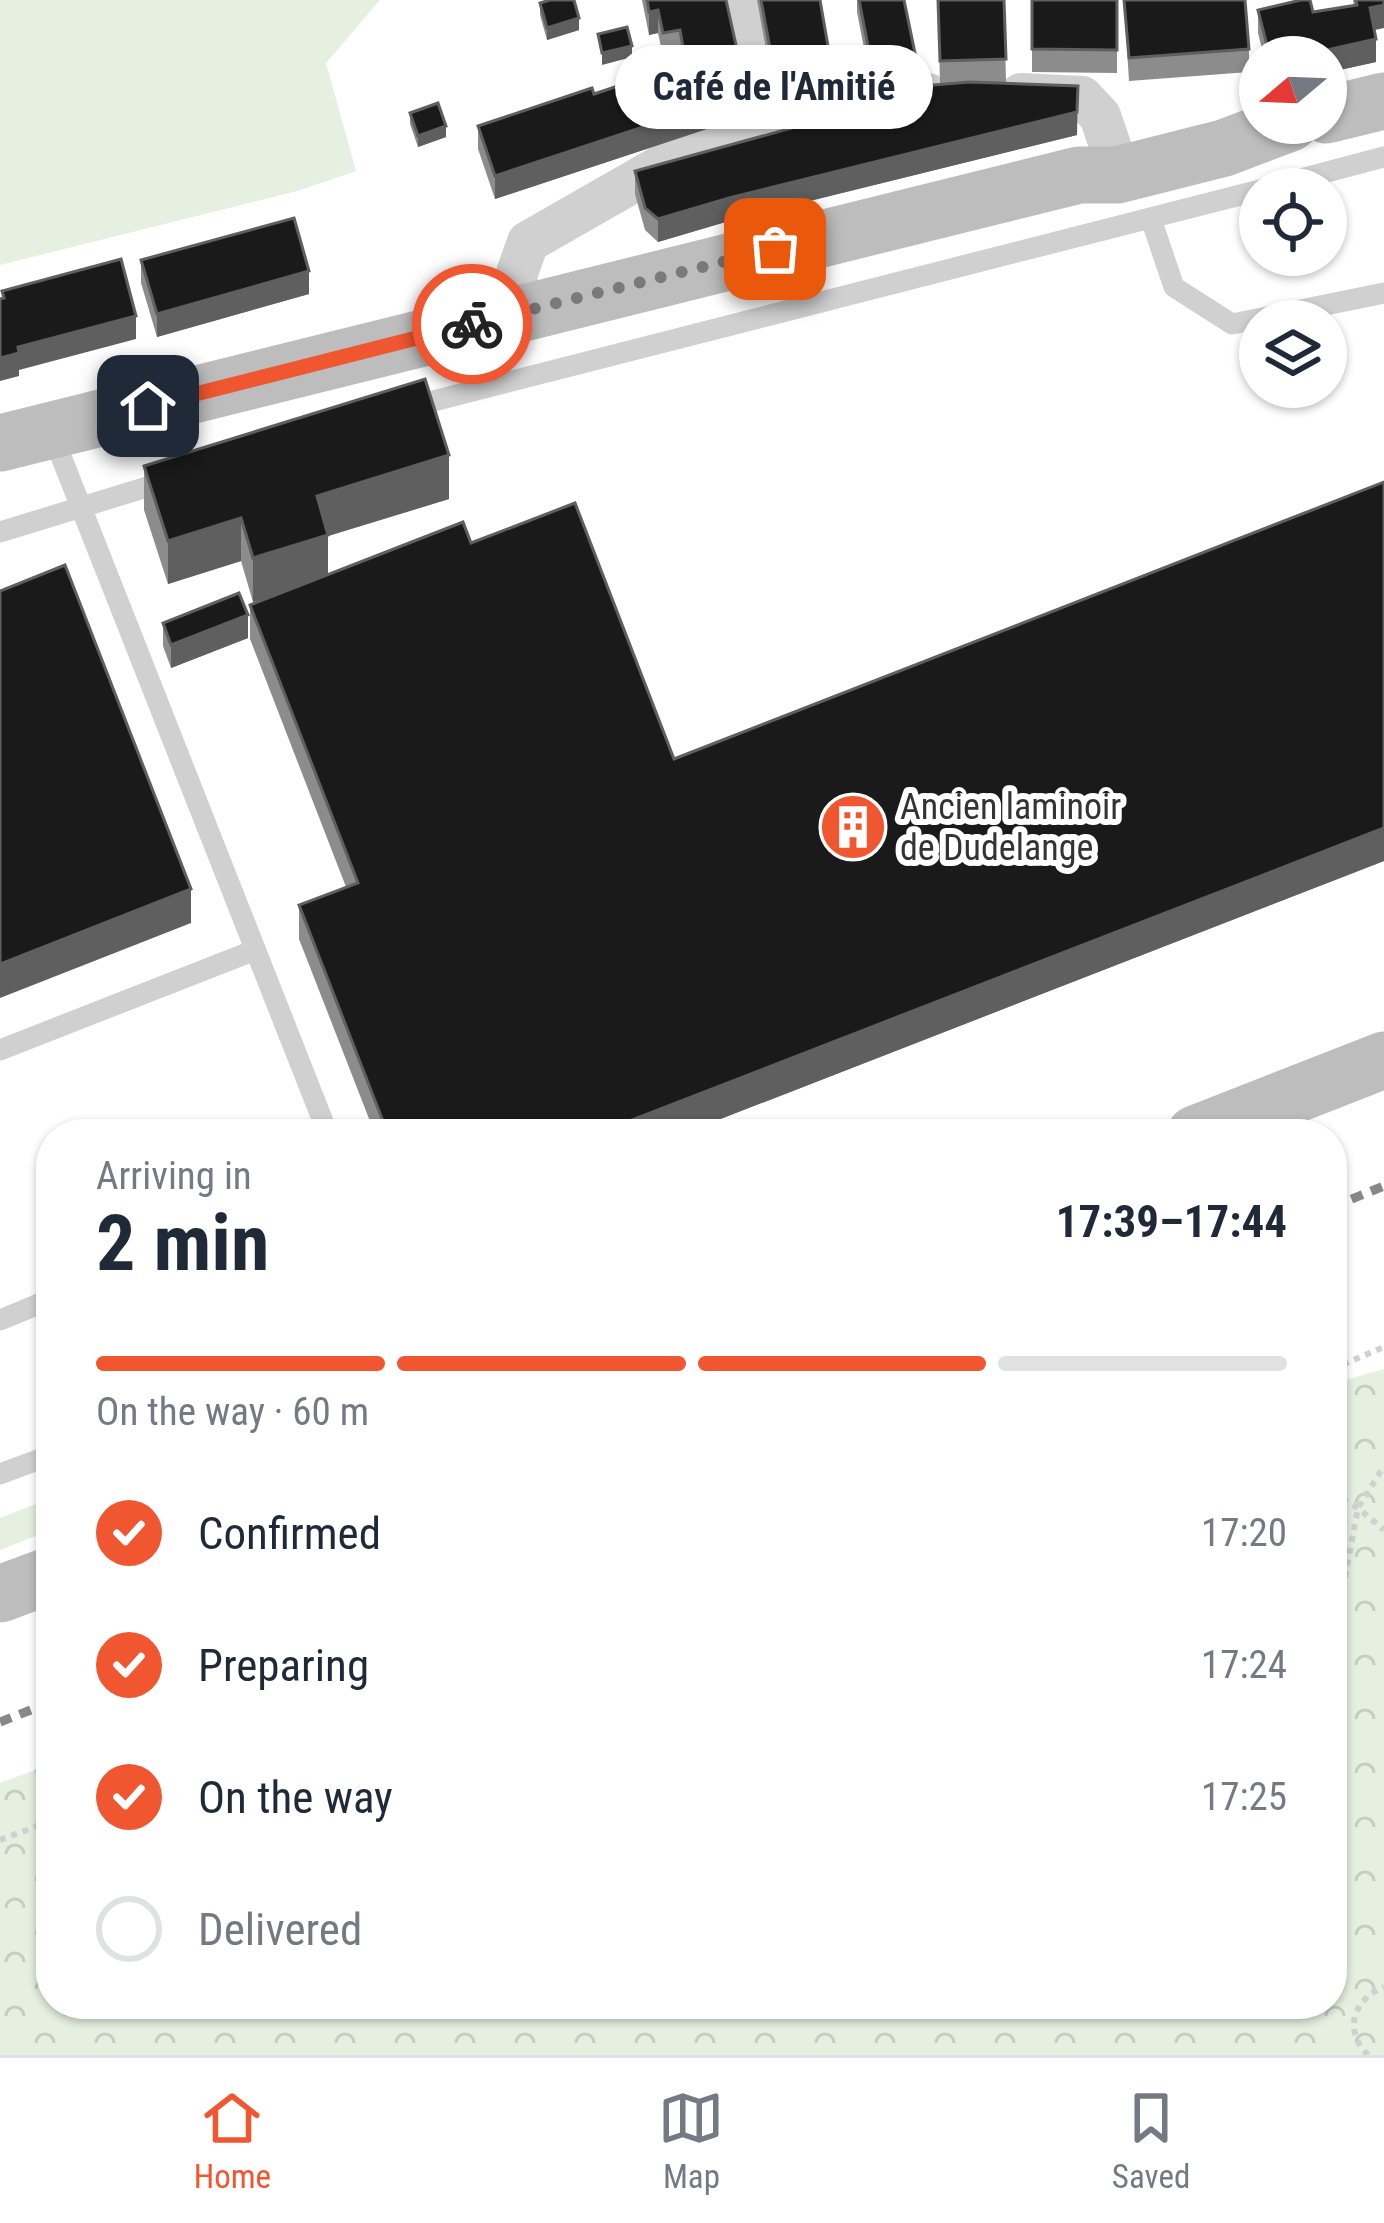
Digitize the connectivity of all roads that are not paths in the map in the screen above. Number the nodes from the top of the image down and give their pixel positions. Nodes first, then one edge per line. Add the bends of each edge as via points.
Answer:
1 (739, 0) edge
2 (1384, 101) edge
3 (1347, 109) edge
4 (763, 119) junction
5 (1239, 142) edge
6 (1384, 157) edge
7 (1095, 163) junction
8 (1342, 168) edge
9 (1239, 195) edge
10 (1151, 218) junction
11 (1384, 293) edge
12 (514, 313) junction
13 (389, 414) edge
14 (25, 437) edge
15 (190, 474) edge
16 (79, 508) junction
17 (0, 532) edge
18 (255, 950) junction
19 (0, 1049) edge
20 (1384, 1060) edge
21 (322, 1119) edge
22 (1233, 1119) edge
23 (36, 1305) edge
24 (0, 1320) edge
25 (36, 1460) edge
26 (0, 1474) edge
27 (36, 1581) edge
28 (0, 1594) edge

1 - 4 street
2 - 3 main road
4 - 7 street via 859,101 1082,97 1100,116
4 - 12 street via 680,155 527,242
5 - 7 main road via 1117,175
6 - 8 lane
7 - 12 main road
9 - 10 lane
10 - 11 lane via 1174,286 1232,324
10 - 13 lane
12 - 14 main road
14 - 16 lane
15 - 16 lane
16 - 17 lane
16 - 18 lane
18 - 19 lane
18 - 21 lane
20 - 22 main road
23 - 24 lane
25 - 26 lane
27 - 28 main road

